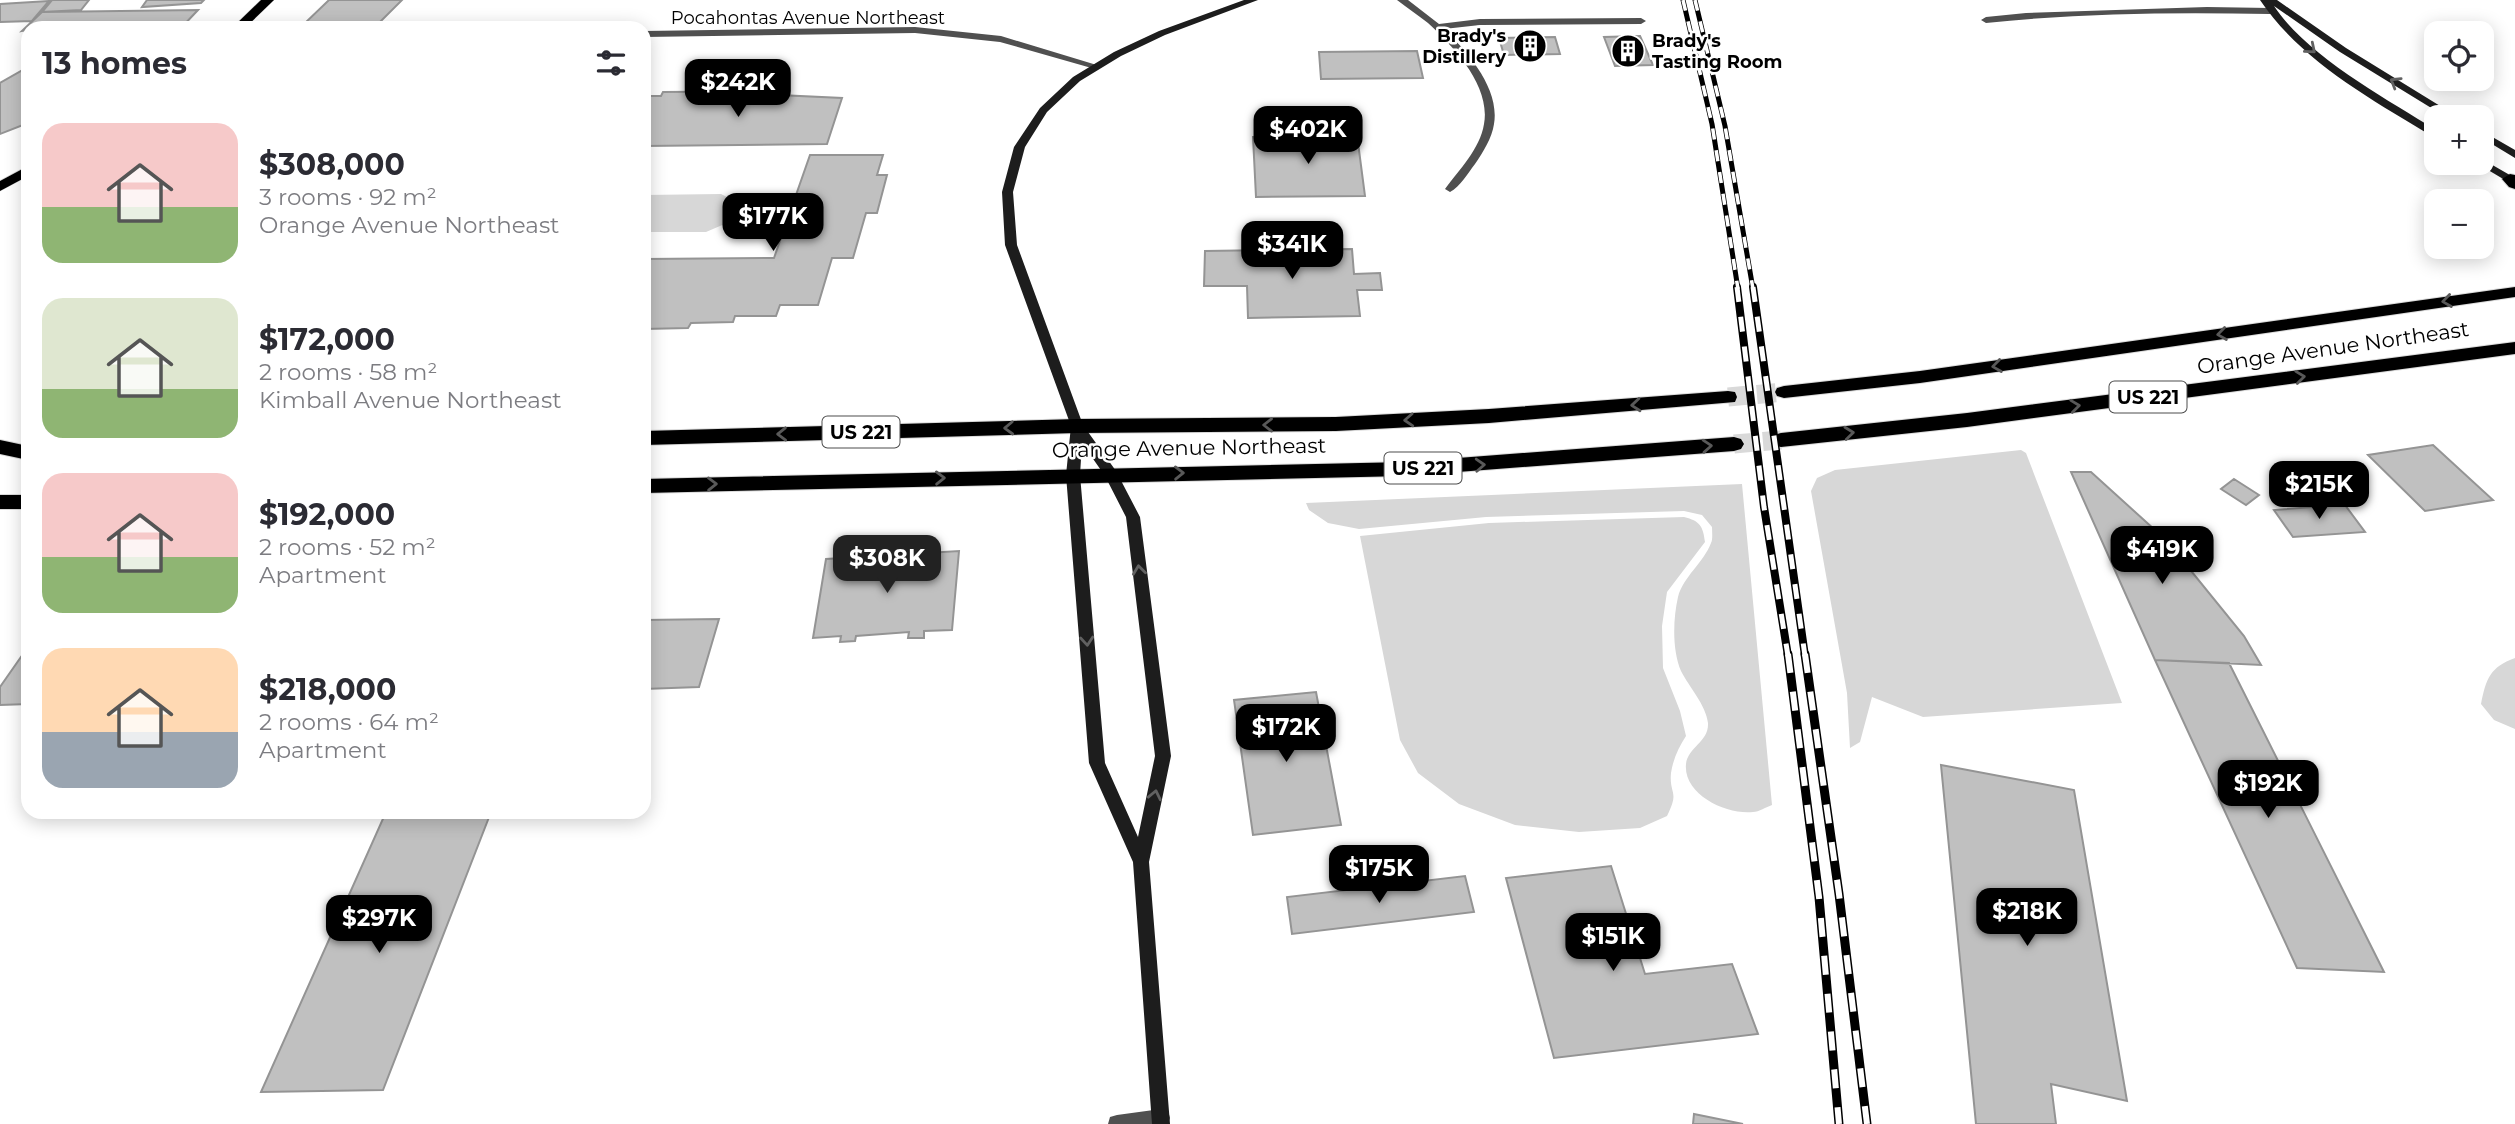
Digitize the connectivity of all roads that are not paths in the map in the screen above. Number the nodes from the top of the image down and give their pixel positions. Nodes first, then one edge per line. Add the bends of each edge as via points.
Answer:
1 (268, 0) edge
2 (1253, 0) edge
3 (1402, 0) edge
4 (2265, 0) edge
5 (2271, 6) edge
6 (1986, 20) dead end
7 (246, 21) edge
8 (1642, 21) dead end
9 (1438, 27) junction
10 (651, 34) edge
11 (1095, 66) junction
12 (2433, 105) edge
13 (2424, 126) edge
14 (2494, 142) edge
15 (2515, 155) edge
16 (2494, 170) edge
17 (21, 174) edge
18 (2513, 182) edge
19 (0, 187) edge
20 (1450, 188) dead end
21 (2515, 292) edge
22 (2515, 348) edge
23 (1784, 392) tunnel mouth
24 (1728, 397) tunnel mouth
25 (1077, 426) junction
26 (651, 438) edge
27 (1781, 440) tunnel mouth
28 (1734, 444) tunnel mouth
29 (0, 447) edge
30 (21, 452) edge
31 (21, 453) edge
32 (0, 454) edge
33 (1111, 474) junction
34 (1073, 475) junction
35 (651, 486) edge
36 (0, 502) edge
37 (21, 502) edge
38 (1141, 862) junction
39 (1161, 1121) edge
40 (1116, 1124) edge

1 - 7 main road
2 - 11 main road via 1152,35
3 - 9 street
4 - 5 main road
5 - 6 street
12 -> 5 main road
5 -> 13 main road via 2334,68
8 - 9 street via 1480,22
9 - 20 street via 1477,75 1490,121 1483,142
10 - 11 street, Pocahontas Avenue Northeast via 915,30 1000,39
11 - 25 main road via 1070,83 1038,116 1021,142 1006,189 1011,245
14 - 15 main road
16 - 18 main road
17 - 19 main road
21 -> 23 highway, Orange Avenue Northeast / US 221 via 1920,377
27 -> 22 highway, Orange Avenue Northeast / US 221
24 -> 25 highway, Orange Avenue Northeast / US 221 via 1336,424
25 -> 26 highway, Orange Avenue Northeast / US 221
25 - 33 main road
25 - 34 main road
33 -> 28 highway, Orange Avenue Northeast / US 221 via 1406,469
29 - 30 highway
31 - 32 highway
33 - 34 highway, Orange Avenue Northeast / US 221
38 -> 33 main road via 1163,756 1133,517
35 -> 34 highway, Orange Avenue Northeast / US 221
34 -> 38 main road via 1097,763
36 - 37 highway
38 - 39 main road
39 - 40 street

